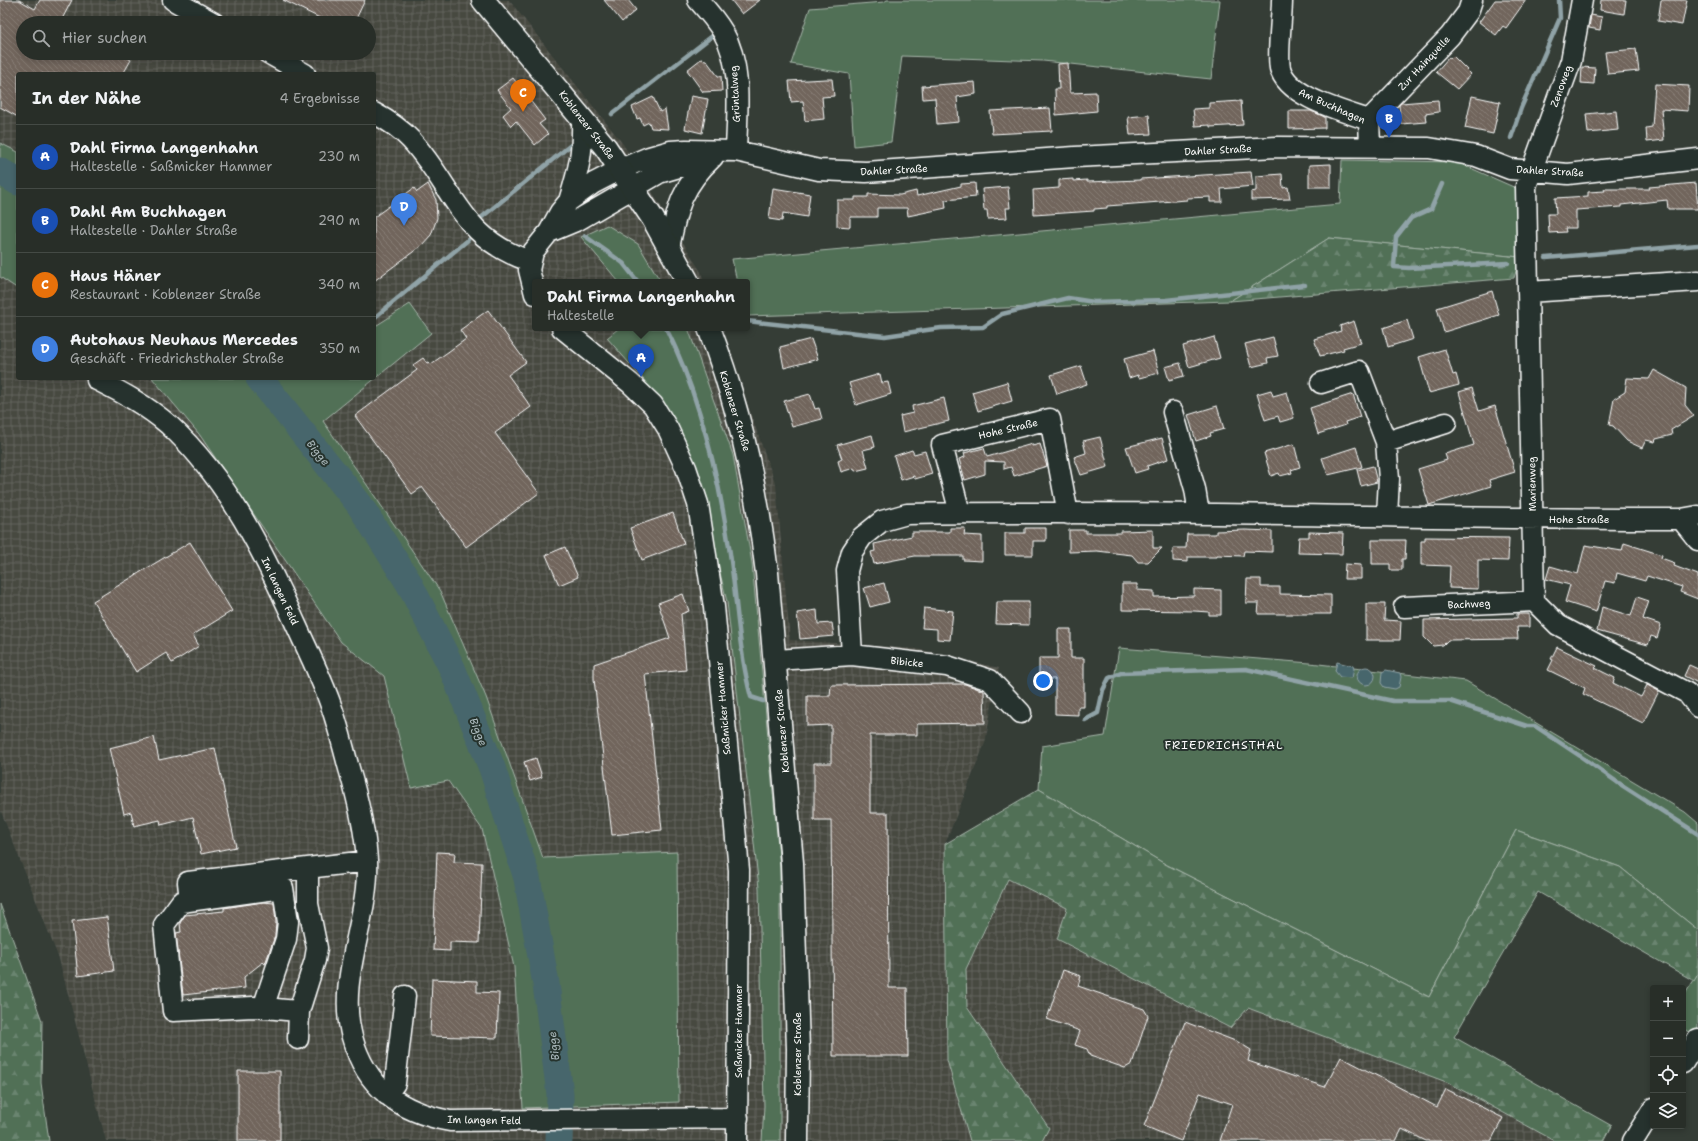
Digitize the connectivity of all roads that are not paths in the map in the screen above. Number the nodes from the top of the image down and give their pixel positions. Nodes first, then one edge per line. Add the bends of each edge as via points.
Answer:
1 (173, 0) edge
2 (484, 0) edge
3 (698, 0) edge
4 (1282, 0) edge
5 (1472, 0) edge
6 (1582, 0) edge
7 (202, 16) edge
8 (280, 60) edge
9 (301, 72) edge
10 (376, 114) edge
11 (582, 119) junction
12 (1369, 120) junction
13 (1370, 146) junction
14 (736, 151) junction
15 (715, 156) junction
16 (1698, 159) edge
17 (621, 169) junction
18 (1531, 170) junction
19 (633, 187) junction
20 (569, 201) junction
21 (550, 232) junction
22 (669, 248) junction
23 (530, 261) junction
24 (686, 279) edge
25 (1698, 281) edge
26 (532, 284) edge
27 (1528, 292) junction
28 (566, 331) edge
29 (710, 331) edge
30 (97, 380) dead end
31 (1321, 383) dead end
32 (1173, 412) dead end
33 (1446, 424) dead end
34 (1386, 442) junction
35 (960, 513) junction
36 (1068, 514) junction
37 (1199, 514) junction
38 (1387, 516) junction
39 (1690, 517) edge
40 (1532, 519) junction
41 (1698, 540) edge
42 (1534, 601) junction
43 (1404, 607) dead end
44 (852, 655) junction
45 (776, 660) junction
46 (1698, 707) edge
47 (1020, 713) dead end
48 (367, 861) junction
49 (308, 869) junction
50 (189, 892) junction
51 (405, 996) dead end
52 (263, 1008) junction
53 (299, 1011) junction
54 (298, 1039) dead end
55 (1698, 1040) edge
56 (1686, 1058) edge
57 (387, 1095) junction
58 (1650, 1114) edge
59 (738, 1118) junction
60 (737, 1141) edge
61 (797, 1141) edge
62 (1633, 1141) edge

1 - 7 street
2 - 11 main road, Koblenzer Straße
3 - 14 street, Grüntalweg via 724,33 733,58 736,83
4 - 12 street, Am Buchhagen via 1280,66 1283,78 1301,94
5 - 12 street, Zur Hainquelle via 1468,12 1450,36
6 - 18 street, Zenoweg via 1571,61
8 - 9 street
10 - 23 street via 396,126 410,139 476,230 496,246
11 - 17 main road, Koblenzer Straße
11 - 20 street via 581,162
12 - 13 street, Am Buchhagen
13 - 14 street, Dahler Straße via 1246,148 866,172 819,170
13 - 18 street, Dahler Straße via 1454,151 1510,169
14 - 15 street, Dahler Straße
14 - 17 street, Dahler Straße via 670,152 649,157
15 - 19 street, Dahler Straße via 659,174
15 - 22 street, Dahler Straße via 698,172 684,192 675,216
16 - 18 street, Dahler Straße via 1568,174
17 - 19 main road, Koblenzer Straße
17 - 20 street via 594,183
18 - 27 street, Marienweg via 1526,186
19 - 21 street via 578,220
19 - 22 main road, Koblenzer Straße
20 - 21 street
21 - 23 street
22 - 24 main road, Koblenzer Straße
23 - 26 street
25 - 27 street
27 - 40 street, Marienweg
28 - 59 street, Saßmicker Hammer via 630,383 652,405 686,468 698,504 714,607 738,870
29 - 45 main road, Koblenzer Straße via 748,451 762,529
30 - 48 street, Im langen Feld via 150,410 183,439 230,500 263,555 330,703 361,813
31 - 34 street via 1359,371
32 - 37 street via 1195,490
33 - 34 street
34 - 38 street via 1389,479
35 - 36 street, Hohe Straße
35 - 36 street, Hohe Straße via 942,445 1050,419
35 - 44 street, Hohe Straße via 907,514 882,521 862,537 852,552 847,571
36 - 37 street, Hohe Straße
37 - 38 street, Hohe Straße
38 - 40 street, Hohe Straße
39 - 40 street, Hohe Straße
39 - 41 street
40 - 42 street, Marienweg
42 - 43 street, Bachweg
42 - 46 street via 1558,625 1687,693
44 - 45 street, Bibicke
44 - 47 street, Bibicke via 946,666 990,680
45 - 61 main road, Koblenzer Straße via 792,863 798,1049
48 - 49 street
48 - 57 street, Im langen Feld via 366,889 349,990 348,1019 360,1059 376,1084
49 - 50 street
49 - 53 street via 308,904 317,948
50 - 52 street via 164,925 173,1011
50 - 52 street via 284,888 288,922 282,953
51 - 57 street via 395,1083
52 - 53 street
53 - 54 street
55 - 56 street
57 - 59 street, Im langen Feld via 411,1110 433,1118 469,1122 592,1118
58 - 62 street
59 - 60 street, Saßmicker Hammer

